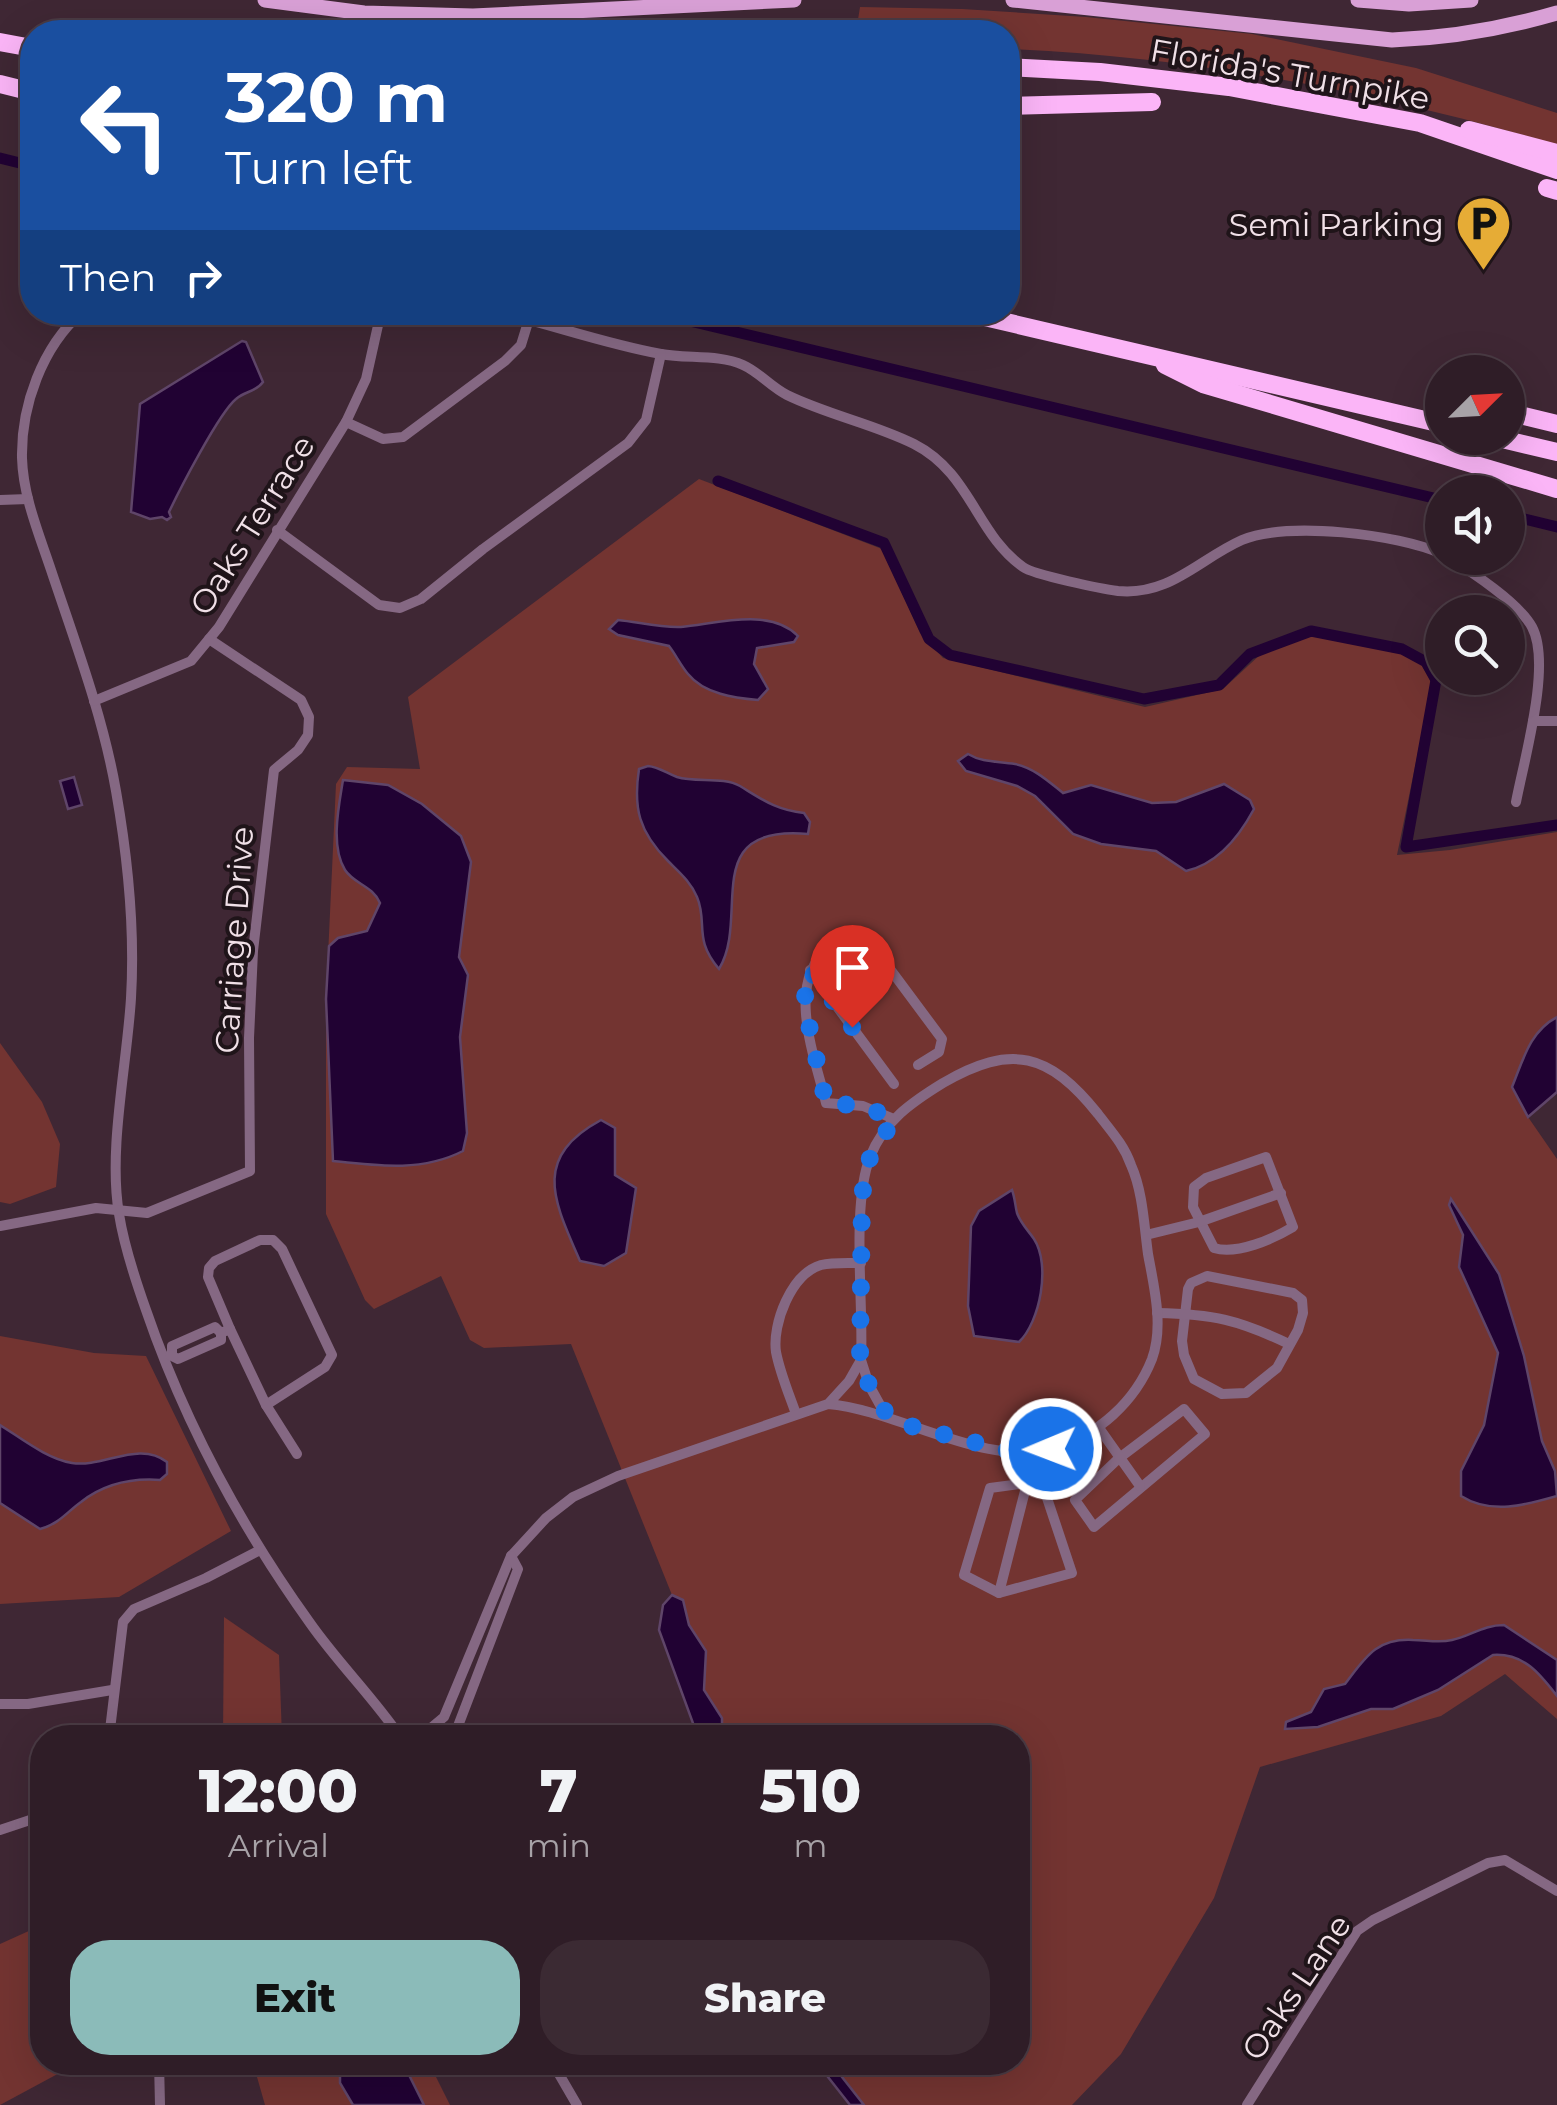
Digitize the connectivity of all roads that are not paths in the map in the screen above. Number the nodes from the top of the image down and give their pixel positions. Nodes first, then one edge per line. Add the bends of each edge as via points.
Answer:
1 (265, 0) edge
2 (794, 0) edge
3 (1013, 0) edge
4 (1358, 0) edge
5 (1472, 0) edge
6 (1557, 13) edge
7 (1020, 67) edge
8 (1152, 102) dead end
9 (1020, 106) edge
10 (1420, 123) junction
11 (1557, 154) edge
12 (1557, 170) edge
13 (68, 325) edge
14 (378, 325) edge
15 (527, 325) edge
16 (548, 325) edge
17 (1018, 325) edge
18 (661, 354) junction
19 (1142, 354) junction
20 (1525, 416) edge
21 (1425, 420) edge
22 (346, 422) junction
23 (1557, 424) edge
24 (1525, 444) edge
25 (1557, 452) edge
26 (1557, 489) edge
27 (28, 499) junction
28 (0, 500) edge
29 (277, 530) junction
30 (1425, 549) edge
31 (1472, 575) edge
32 (210, 639) junction
33 (94, 701) junction
34 (1557, 721) edge
35 (1533, 722) junction
36 (1516, 802) dead end
37 (810, 970) junction
38 (918, 1065) dead end
39 (894, 1084) dead end
40 (894, 1119) junction
41 (1281, 1193) junction
42 (118, 1212) junction
43 (1199, 1222) junction
44 (0, 1226) edge
45 (1146, 1235) junction
46 (861, 1263) junction
47 (1157, 1313) junction
48 (1184, 1313) junction
49 (226, 1331) junction
50 (1289, 1344) junction
51 (168, 1356) junction
52 (860, 1360) junction
53 (828, 1404) junction
54 (266, 1405) junction
55 (796, 1414) junction
56 (887, 1416) junction
57 (1099, 1428) junction
58 (298, 1454) dead end
59 (1021, 1454) junction
60 (1118, 1459) junction
61 (1027, 1483) junction
62 (1140, 1486) junction
63 (260, 1550) junction
64 (511, 1556) junction
65 (999, 1593) junction
66 (112, 1690) junction
67 (0, 1704) edge
68 (109, 1725) edge
69 (391, 1725) edge
70 (434, 1725) edge
71 (460, 1725) edge
72 (30, 1820) edge
73 (0, 1830) edge
74 (1557, 1891) edge
75 (159, 2075) edge
76 (560, 2075) edge
77 (160, 2105) edge
78 (577, 2105) edge
79 (1247, 2105) edge

1 - 2 main road via 364,13 473,16
3 - 6 main road via 1392,40 1448,38
4 - 5 main road
7 - 10 highway, Florida's Turnpike via 1229,87
8 - 9 highway
10 - 11 highway
10 - 12 highway, Florida's Turnpike
13 - 27 street via 33,388 24,424
14 - 22 street, Oaks Terrace via 366,379
15 - 22 street via 505,361 403,437 383,439
16 - 18 street
17 - 19 highway
18 - 29 street via 646,420 628,442 421,599 400,608 379,606
18 - 30 street via 742,364 783,394 942,460 1004,550 1026,570 1119,591 1144,590 1169,584 1241,541 1306,528
19 - 21 highway
19 - 26 highway via 1202,384
20 - 23 highway
22 - 29 street, Oaks Terrace
24 - 25 highway
27 - 28 street
27 - 33 street
29 - 32 street, Oaks Terrace
31 - 35 street via 1531,625 1540,649
32 - 33 street, Oaks Terrace via 191,661
32 - 42 street, Carriage Drive via 300,700 309,717 308,735 274,770 253,951 250,1171 147,1213
33 - 42 street via 116,789 128,882 131,994
34 - 35 street
35 - 36 street
37 - 38 street via 830,946 864,934 942,1039 939,1052
37 - 39 street
37 - 40 street via 804,1002 826,1103 863,1106
40 - 45 street via 971,1067 994,1058 1035,1061 1074,1084 1122,1145
40 - 46 street via 869,1160
41 - 43 street
41 - 43 street via 1293,1227 1242,1248 1214,1248
41 - 43 street via 1271,1163 1259,1158 1194,1187
42 - 44 street via 79,1209
42 - 51 street via 146,1310
43 - 45 street
45 - 47 street
46 - 52 street
46 - 55 street via 810,1270 795,1285 778,1323 776,1350
47 - 48 street
47 - 57 street via 1152,1357 1124,1404
48 - 50 street via 1248,1324
48 - 50 street via 1183,1347 1194,1379 1222,1394 1246,1394 1277,1368
48 - 50 street via 1191,1282 1206,1276 1293,1293 1303,1313
49 - 51 street via 221,1340 178,1359
49 - 54 street
49 - 54 street via 209,1268 260,1240 273,1240 332,1355 325,1367
51 - 63 street via 200,1440
52 - 53 street
52 - 56 street
53 - 55 street
53 - 56 street
54 - 58 street
55 - 64 street via 573,1496
56 - 59 street
57 - 59 street
57 - 60 street
59 - 61 street
60 - 62 street
60 - 62 street via 1075,1500 1094,1527
60 - 62 street via 1184,1409 1204,1434
61 - 65 street
61 - 65 street via 990,1488 964,1575
61 - 65 street via 1044,1488 1072,1573
63 - 66 street via 134,1609 123,1622
63 - 69 street
64 - 70 street via 444,1717
64 - 71 street via 518,1569
66 - 67 street
66 - 68 street
72 - 73 street
74 - 79 street, Oaks Lane via 1505,1860 1372,1920 1355,1935
75 - 77 street
76 - 78 street

